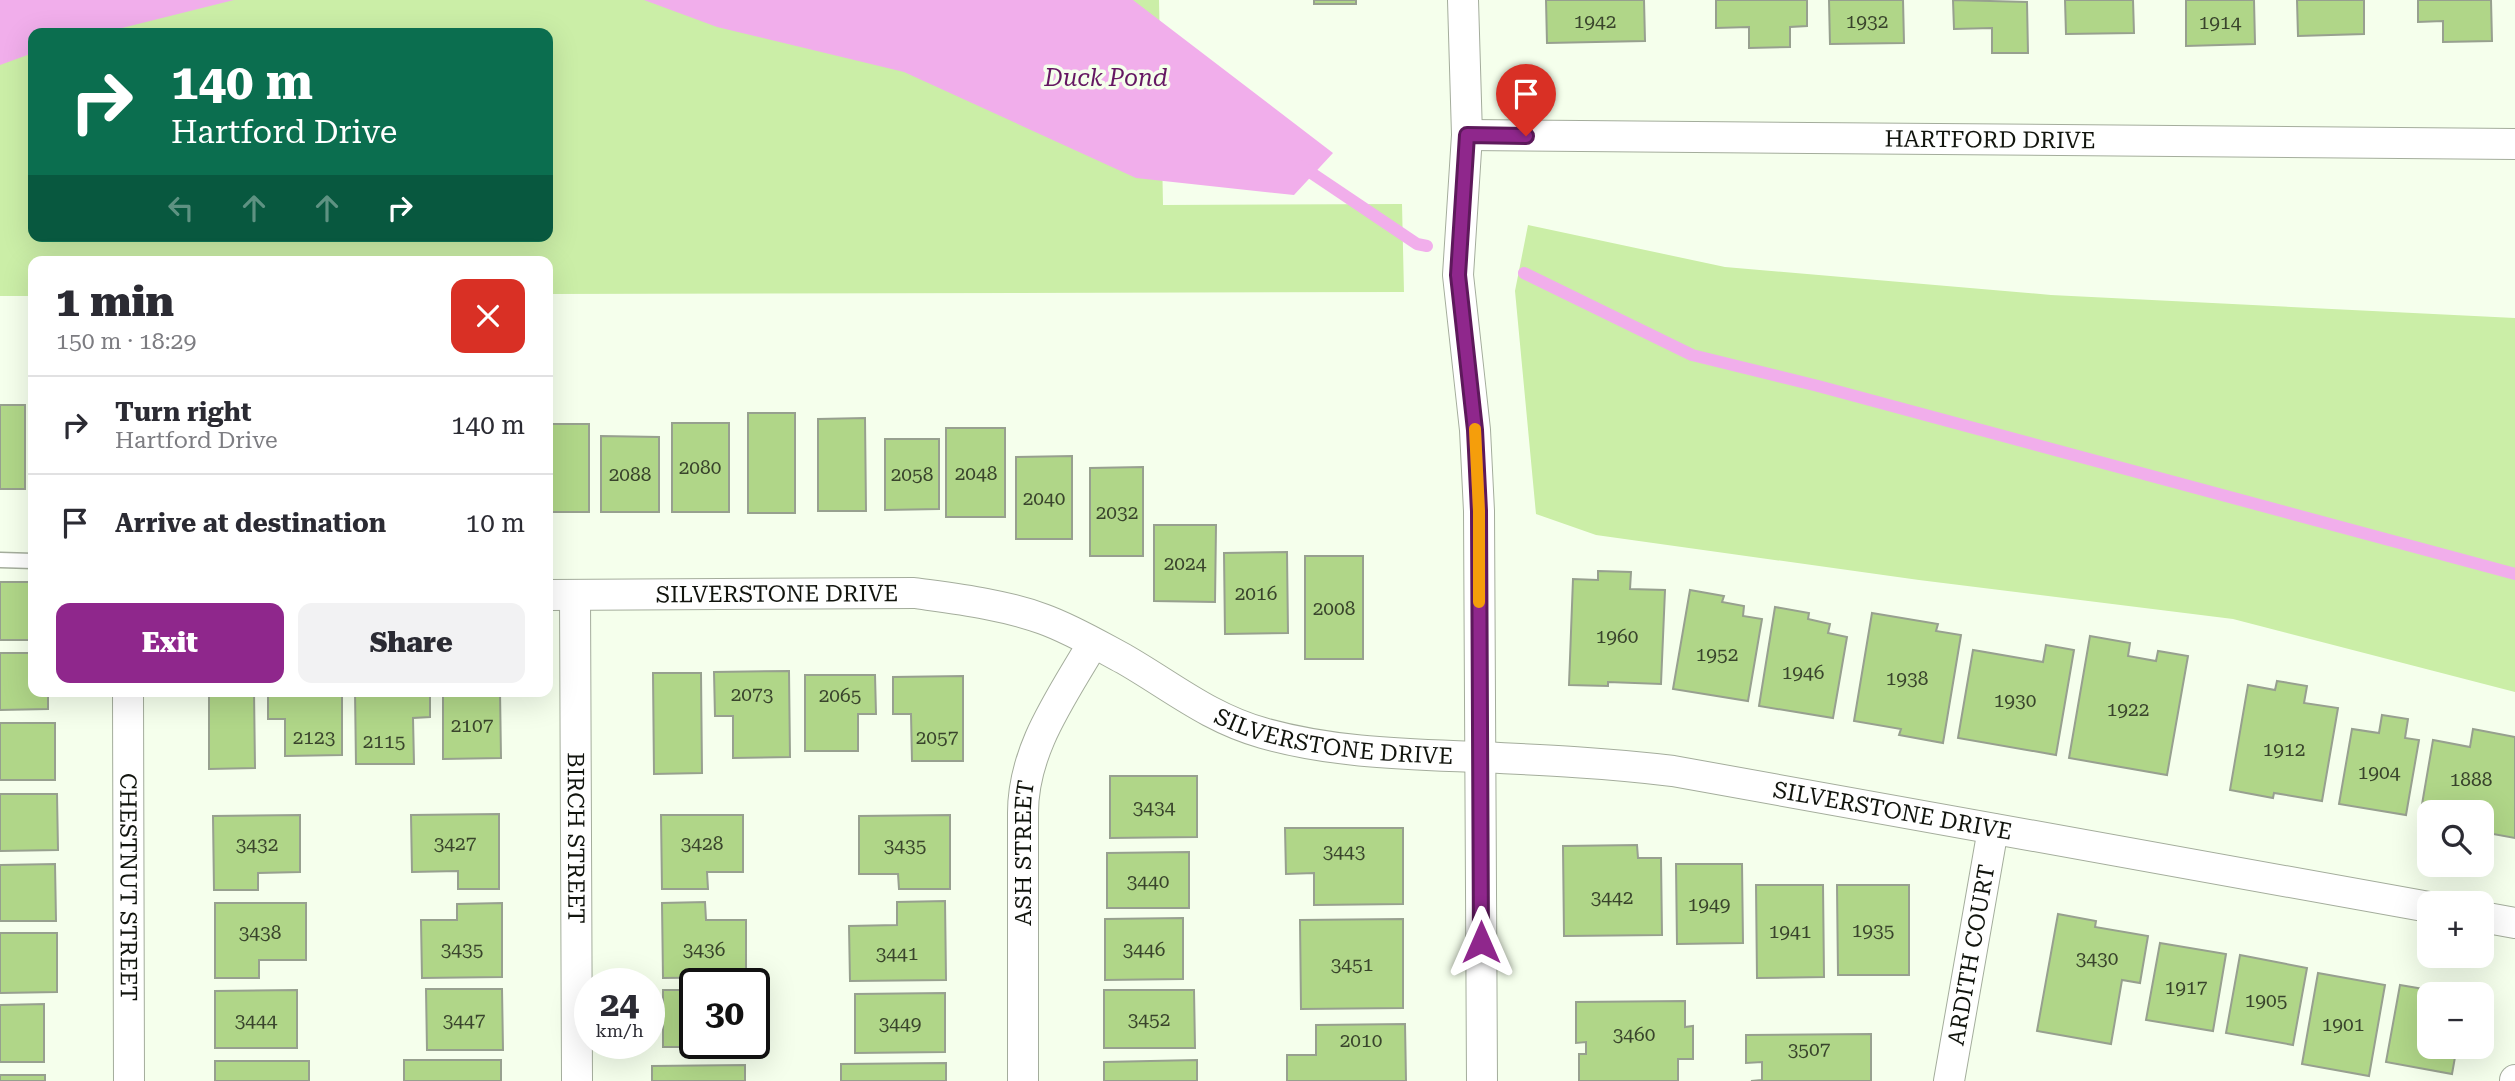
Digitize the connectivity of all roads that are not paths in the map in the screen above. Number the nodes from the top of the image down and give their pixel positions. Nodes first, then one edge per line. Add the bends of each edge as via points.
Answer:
1 (1463, 0) edge
2 (1467, 135) junction
3 (2515, 144) edge
4 (0, 561) edge
5 (28, 561) edge
6 (562, 595) edge
7 (1093, 643) junction
8 (128, 697) edge
9 (1480, 757) junction
10 (1993, 829) junction
11 (2417, 905) edge
12 (2494, 919) edge
13 (2515, 923) edge
14 (129, 1081) edge
15 (577, 1081) edge
16 (1023, 1081) edge
17 (1482, 1081) edge
18 (1949, 1081) edge

1 - 2 street
2 - 3 street, HARTFORD DRIVE
2 - 9 street via 1458,275 1479,511
4 - 5 lane
6 - 7 street, SILVERSTONE DRIVE via 914,593 1044,619
6 - 15 street, BIRCH STREET
7 - 9 street, SILVERSTONE DRIVE via 1241,726 1334,749
7 - 16 street, ASH STREET via 1038,741 1025,784
8 - 14 street, CHESTNUT STREET
9 - 10 street, SILVERSTONE DRIVE via 1673,771
9 - 17 street
10 - 11 street, SILVERSTONE DRIVE
10 - 18 street, ARDITH COURT
12 - 13 street

